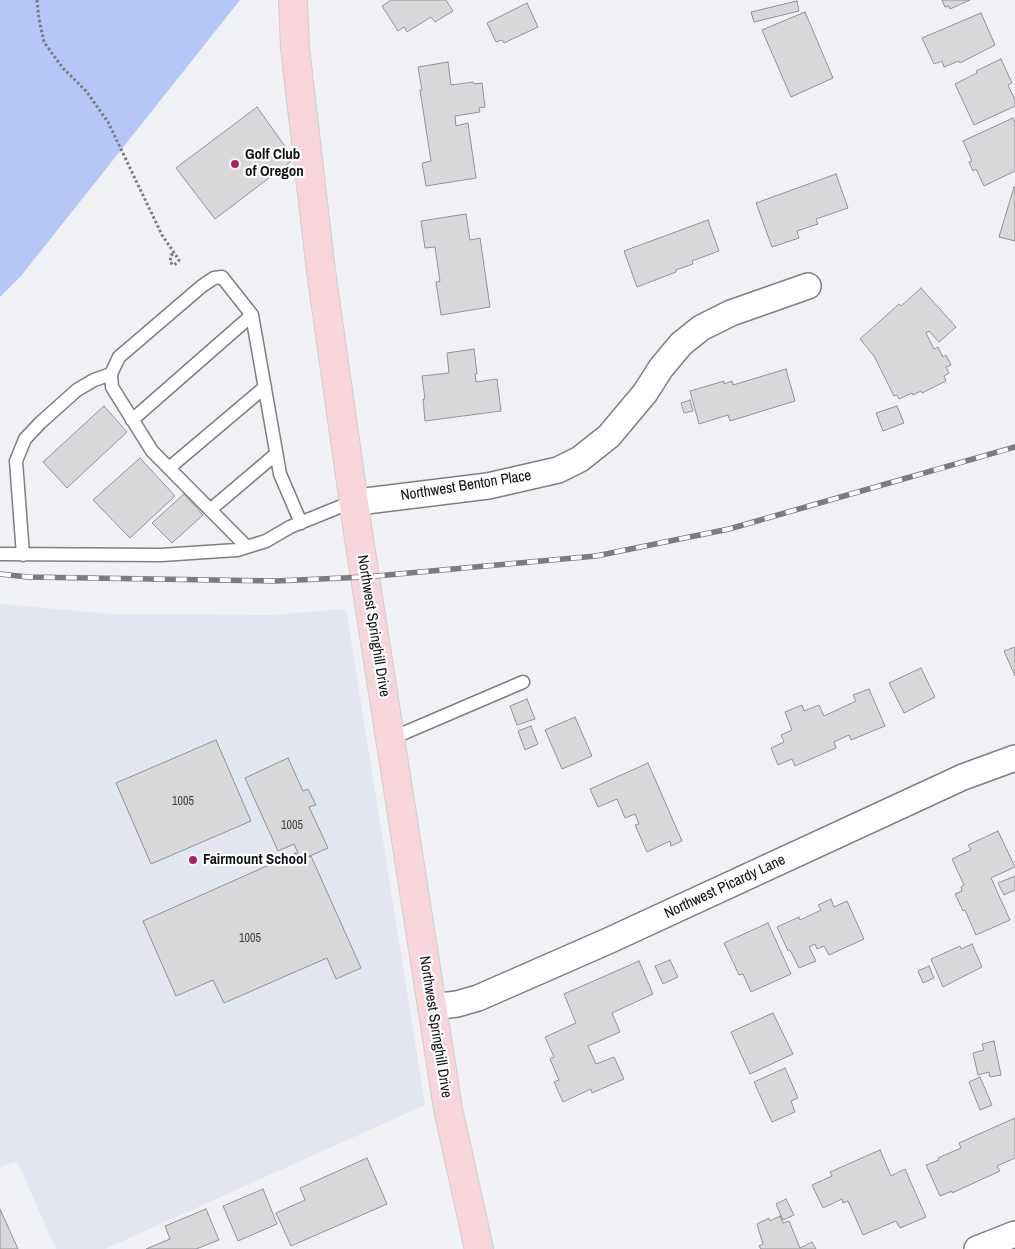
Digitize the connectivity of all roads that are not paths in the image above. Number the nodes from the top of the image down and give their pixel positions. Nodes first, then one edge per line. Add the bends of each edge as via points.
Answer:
1 (293, 0) edge
2 (808, 286) dead end
3 (252, 315) junction
4 (111, 374) junction
5 (264, 386) junction
6 (132, 420) junction
7 (276, 454) junction
8 (169, 468) junction
9 (354, 501) junction
10 (210, 510) junction
11 (300, 522) junction
12 (247, 547) junction
13 (0, 554) edge
14 (23, 555) junction
15 (523, 682) dead end
16 (390, 739) junction
17 (1015, 758) edge
18 (431, 1007) junction
19 (1015, 1234) edge
20 (479, 1249) edge
21 (977, 1249) edge

1 - 9 main road, Northwest Springhill Drive via 295,48 320,271
2 - 9 street, Northwest Benton Place via 731,313 701,328 681,344 610,436 580,459 558,470 488,486
3 - 4 lane via 222,277 214,278 119,357
3 - 5 lane
3 - 6 lane
4 - 6 lane via 112,387
4 - 14 lane via 77,390 25,439 16,461
5 - 7 lane
5 - 8 lane
6 - 8 lane via 152,451
7 - 10 lane
7 - 11 lane via 280,474
8 - 10 lane
9 - 11 lane
9 - 16 main road, Northwest Springhill Drive
10 - 12 lane
11 - 12 lane via 266,541
12 - 14 lane via 161,555
13 - 14 lane
15 - 16 lane
16 - 18 main road, Northwest Springhill Drive
17 - 18 street, Northwest Picardy Lane via 963,777 478,998
18 - 20 main road, Northwest Springhill Drive via 448,1109
19 - 21 street

